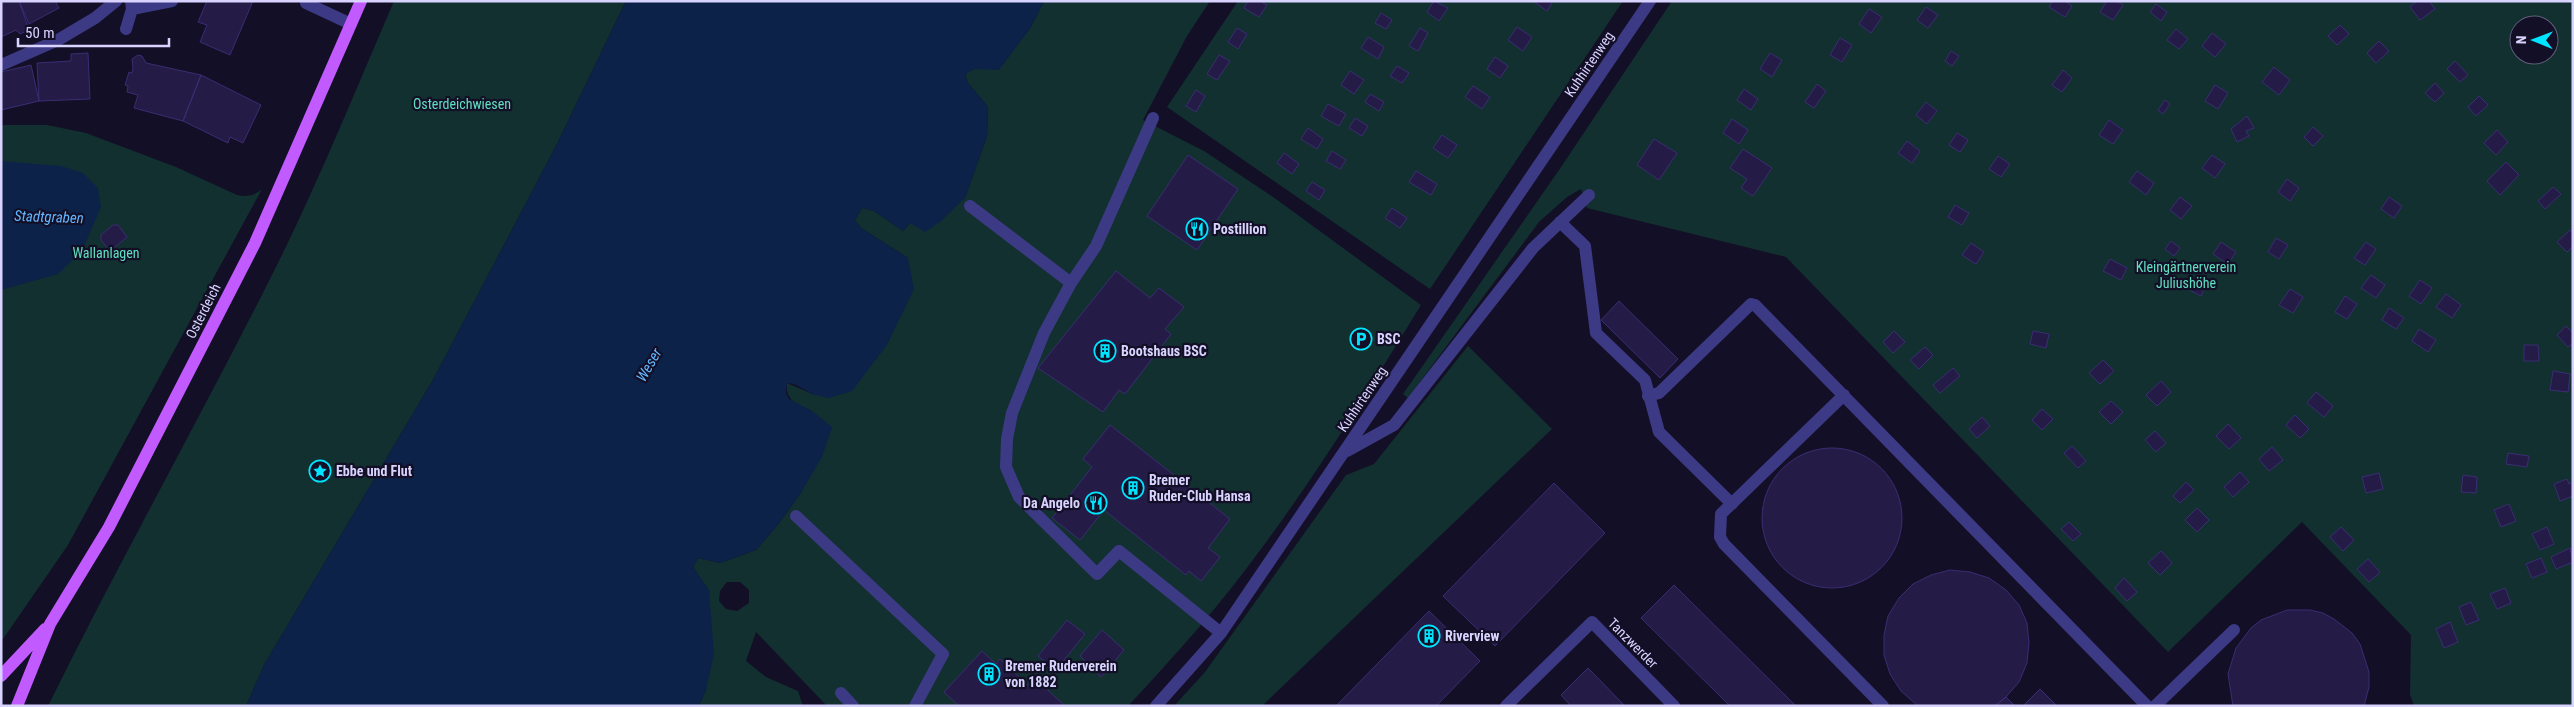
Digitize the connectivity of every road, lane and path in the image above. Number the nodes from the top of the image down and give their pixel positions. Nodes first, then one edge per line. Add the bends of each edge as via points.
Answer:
1 (116, 1) edge
2 (172, 1) edge
3 (361, 1) edge
4 (1650, 1) edge
5 (306, 3) dead end
6 (131, 5) edge
7 (351, 24) junction
8 (126, 29) dead end
9 (1, 65) edge
10 (1153, 118) dead end
11 (1588, 195) dead end
12 (970, 206) dead end
13 (1560, 222) junction
14 (1071, 283) junction
15 (1844, 395) junction
16 (1648, 396) junction
17 (1344, 453) junction
18 (1732, 504) junction
19 (796, 516) dead end
20 (50, 624) junction
21 (2234, 630) dead end
22 (1221, 633) junction
23 (1, 676) edge
24 (841, 693) dead end
25 (16, 706) edge
26 (853, 706) edge
27 (915, 706) edge
28 (1156, 706) edge
29 (1506, 706) edge
30 (1674, 706) edge
31 (1883, 706) edge
32 (2147, 706) edge
33 (2155, 706) edge

1 - 9 street via 96,18 66,35
2 - 6 street
3 - 7 main road, Osterdeich
4 - 17 street, Kuhhirtenweg
5 - 7 street
6 - 8 street
7 - 20 main road, Osterdeich via 255,243 109,527
10 - 14 street via 1096,246
11 - 13 street
12 - 14 street
13 - 16 street via 1585,246 1596,333 1645,380
13 - 17 street via 1533,248 1394,425
14 - 22 street via 1044,333 1012,413 1006,466 1014,486 1019,497 1097,574 1119,551
15 - 16 street via 1751,304 1659,393
15 - 18 street
15 - 32 street
16 - 18 street via 1659,432
17 - 22 street, Kuhhirtenweg
18 - 31 street via 1721,514 1719,522 1724,544
19 - 27 street via 943,654
20 - 23 main road, Osterdeich
20 - 25 main road, Osterdeich
21 - 33 street
22 - 28 street, Kuhhirtenweg
24 - 26 street
29 - 30 street, Tanzwerder via 1592,622

